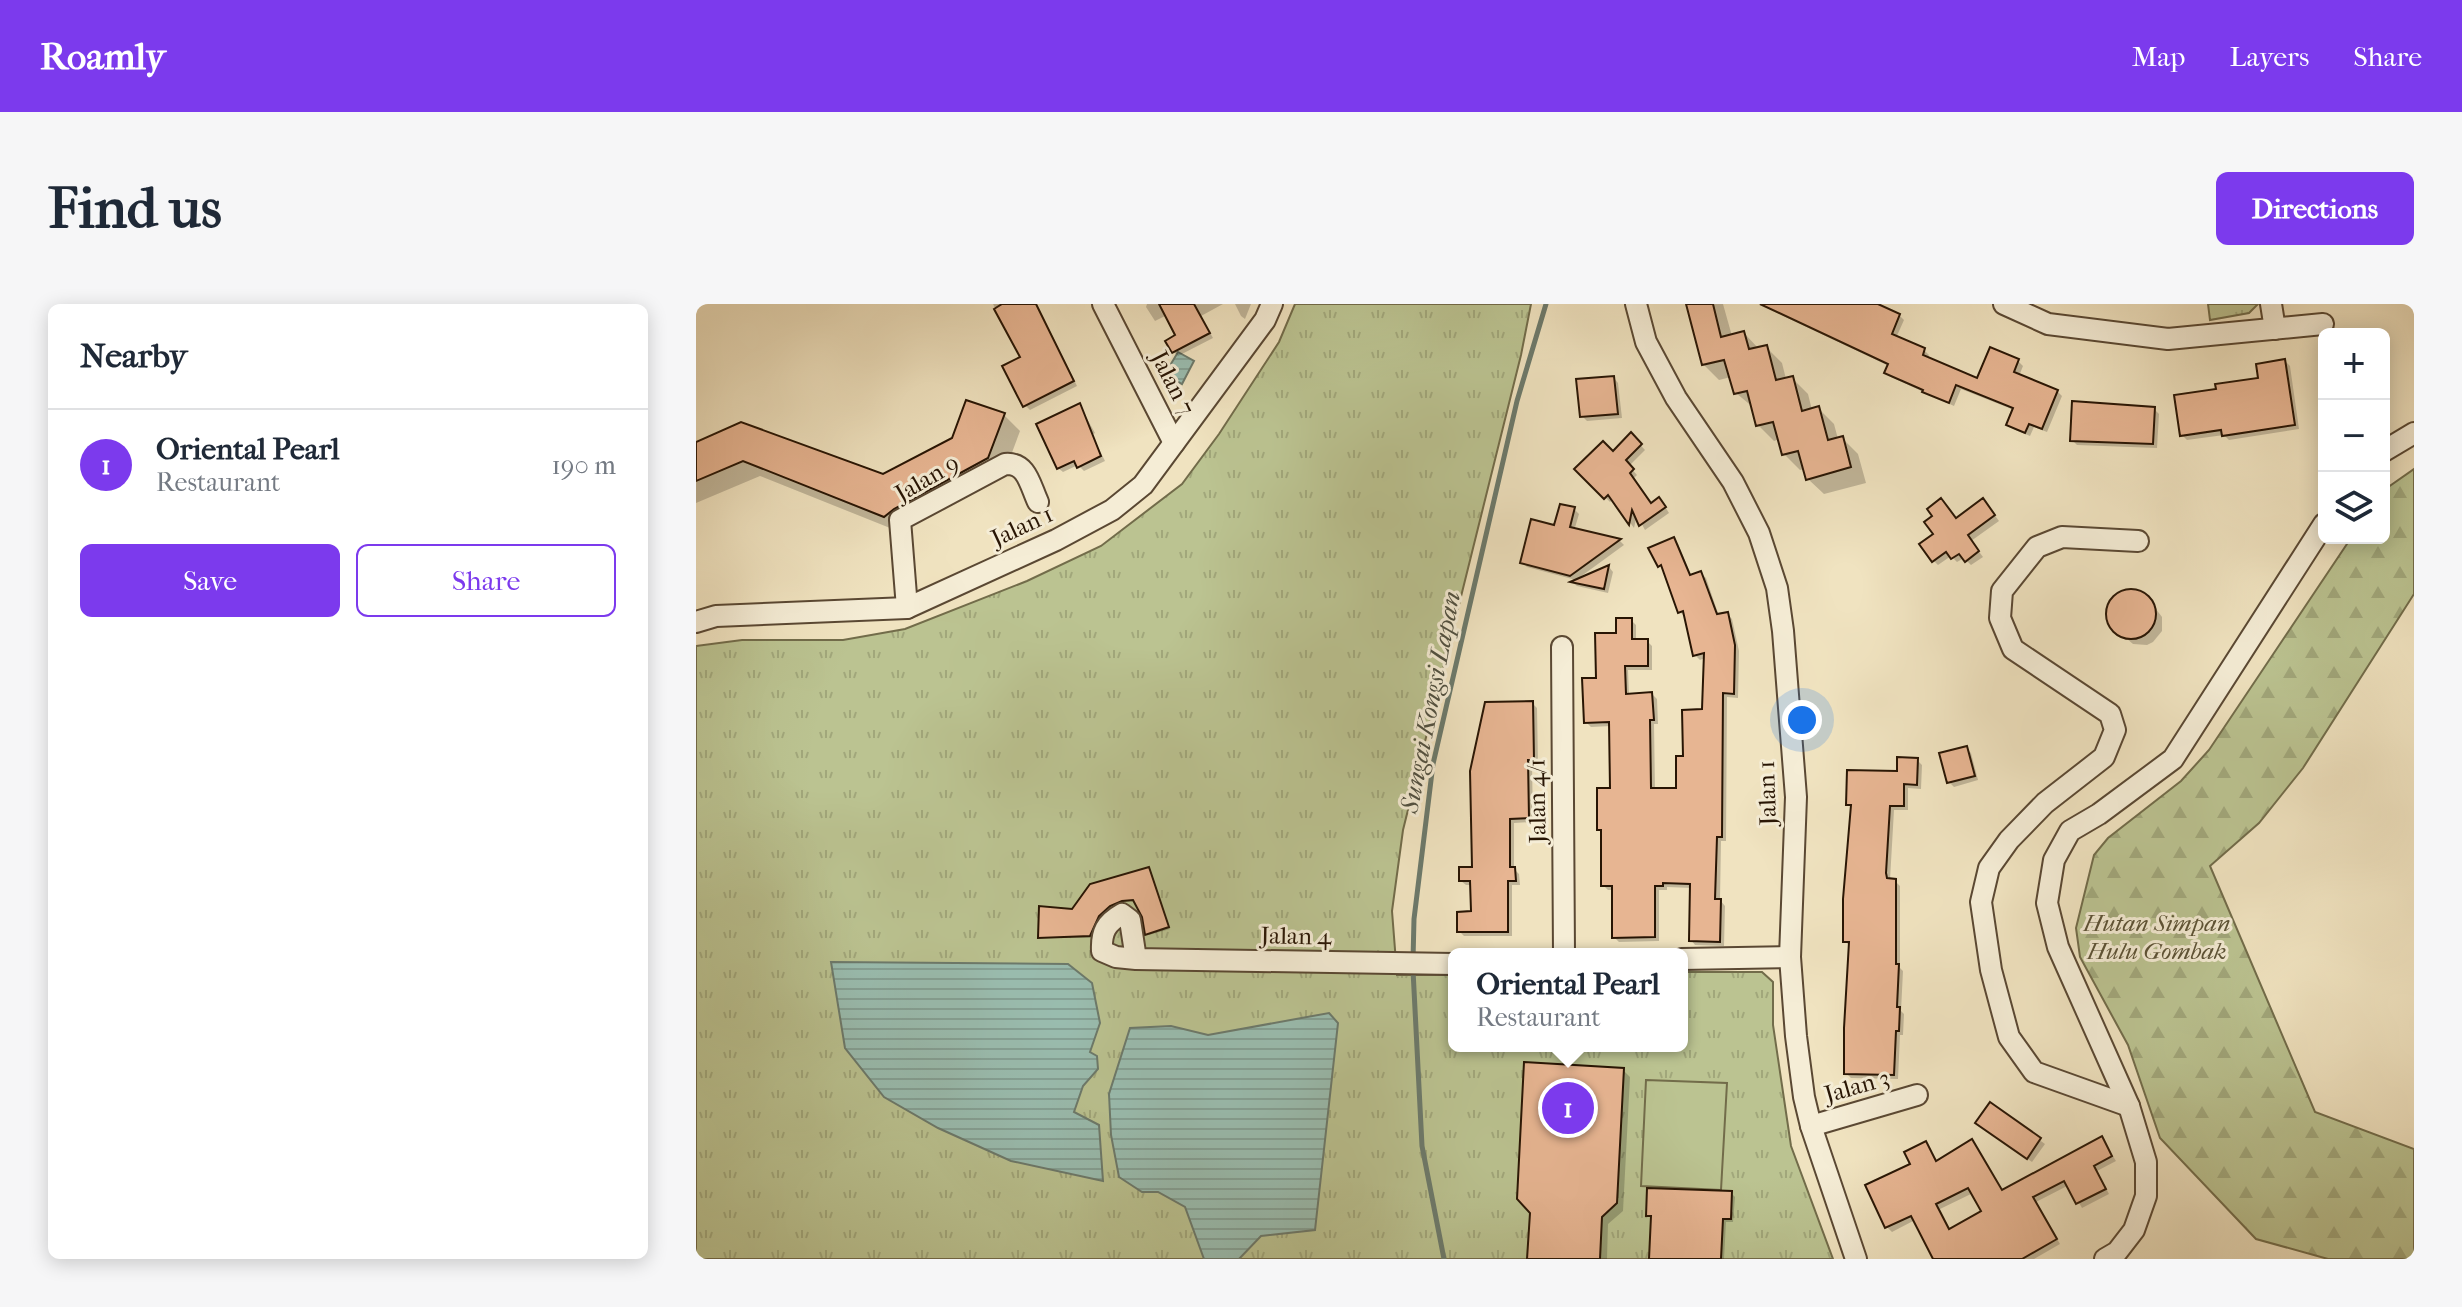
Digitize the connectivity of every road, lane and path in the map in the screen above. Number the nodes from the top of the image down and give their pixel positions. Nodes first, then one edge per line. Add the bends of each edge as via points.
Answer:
1 (1103, 304) edge
2 (1272, 304) edge
3 (1636, 304) edge
4 (2004, 304) edge
5 (2271, 304) edge
6 (2323, 324) dead end
7 (2275, 329) junction
8 (2414, 433) edge
9 (1174, 443) junction
10 (2390, 447) edge
11 (1038, 502) dead end
12 (2318, 533) edge
13 (2138, 541) dead end
14 (907, 608) junction
15 (696, 622) edge
16 (1562, 647) dead end
17 (1564, 948) edge
18 (1790, 957) junction
19 (1136, 959) dead end
20 (1688, 959) edge
21 (1448, 964) edge
22 (1917, 1095) dead end
23 (2129, 1106) junction
24 (1811, 1126) junction
25 (1856, 1259) edge
26 (2105, 1259) edge

1 - 9 street, Jalan 7
2 - 9 street, Jalan 1
3 - 18 street, Jalan 1 via 1646,342 1676,398 1733,482 1759,533 1777,588 1796,797
4 - 7 street via 2048,324 2168,339
5 - 7 street
6 - 7 street
8 - 10 street
9 - 14 street, Jalan 1 via 1143,485 1112,510
11 - 14 street, Jalan 9 via 1022,468 1005,464 900,520
12 - 23 street via 2173,759 2070,831 2054,860 2047,903 2058,947
13 - 23 street via 2062,537 2037,547 2002,591 2000,618 2013,649 2110,714 2115,730 2104,757 2045,803 2009,840 1989,868 1981,902 1991,970 2009,1037 2034,1072
14 - 15 street, Jalan 1 via 716,616
16 - 17 street, Jalan 4/1
18 - 20 street
18 - 24 street, Jalan 1
19 - 21 street, Jalan 4
22 - 24 street, Jalan 3
23 - 26 street via 2146,1162 2146,1196 2134,1230
24 - 25 street, Jalan 1

